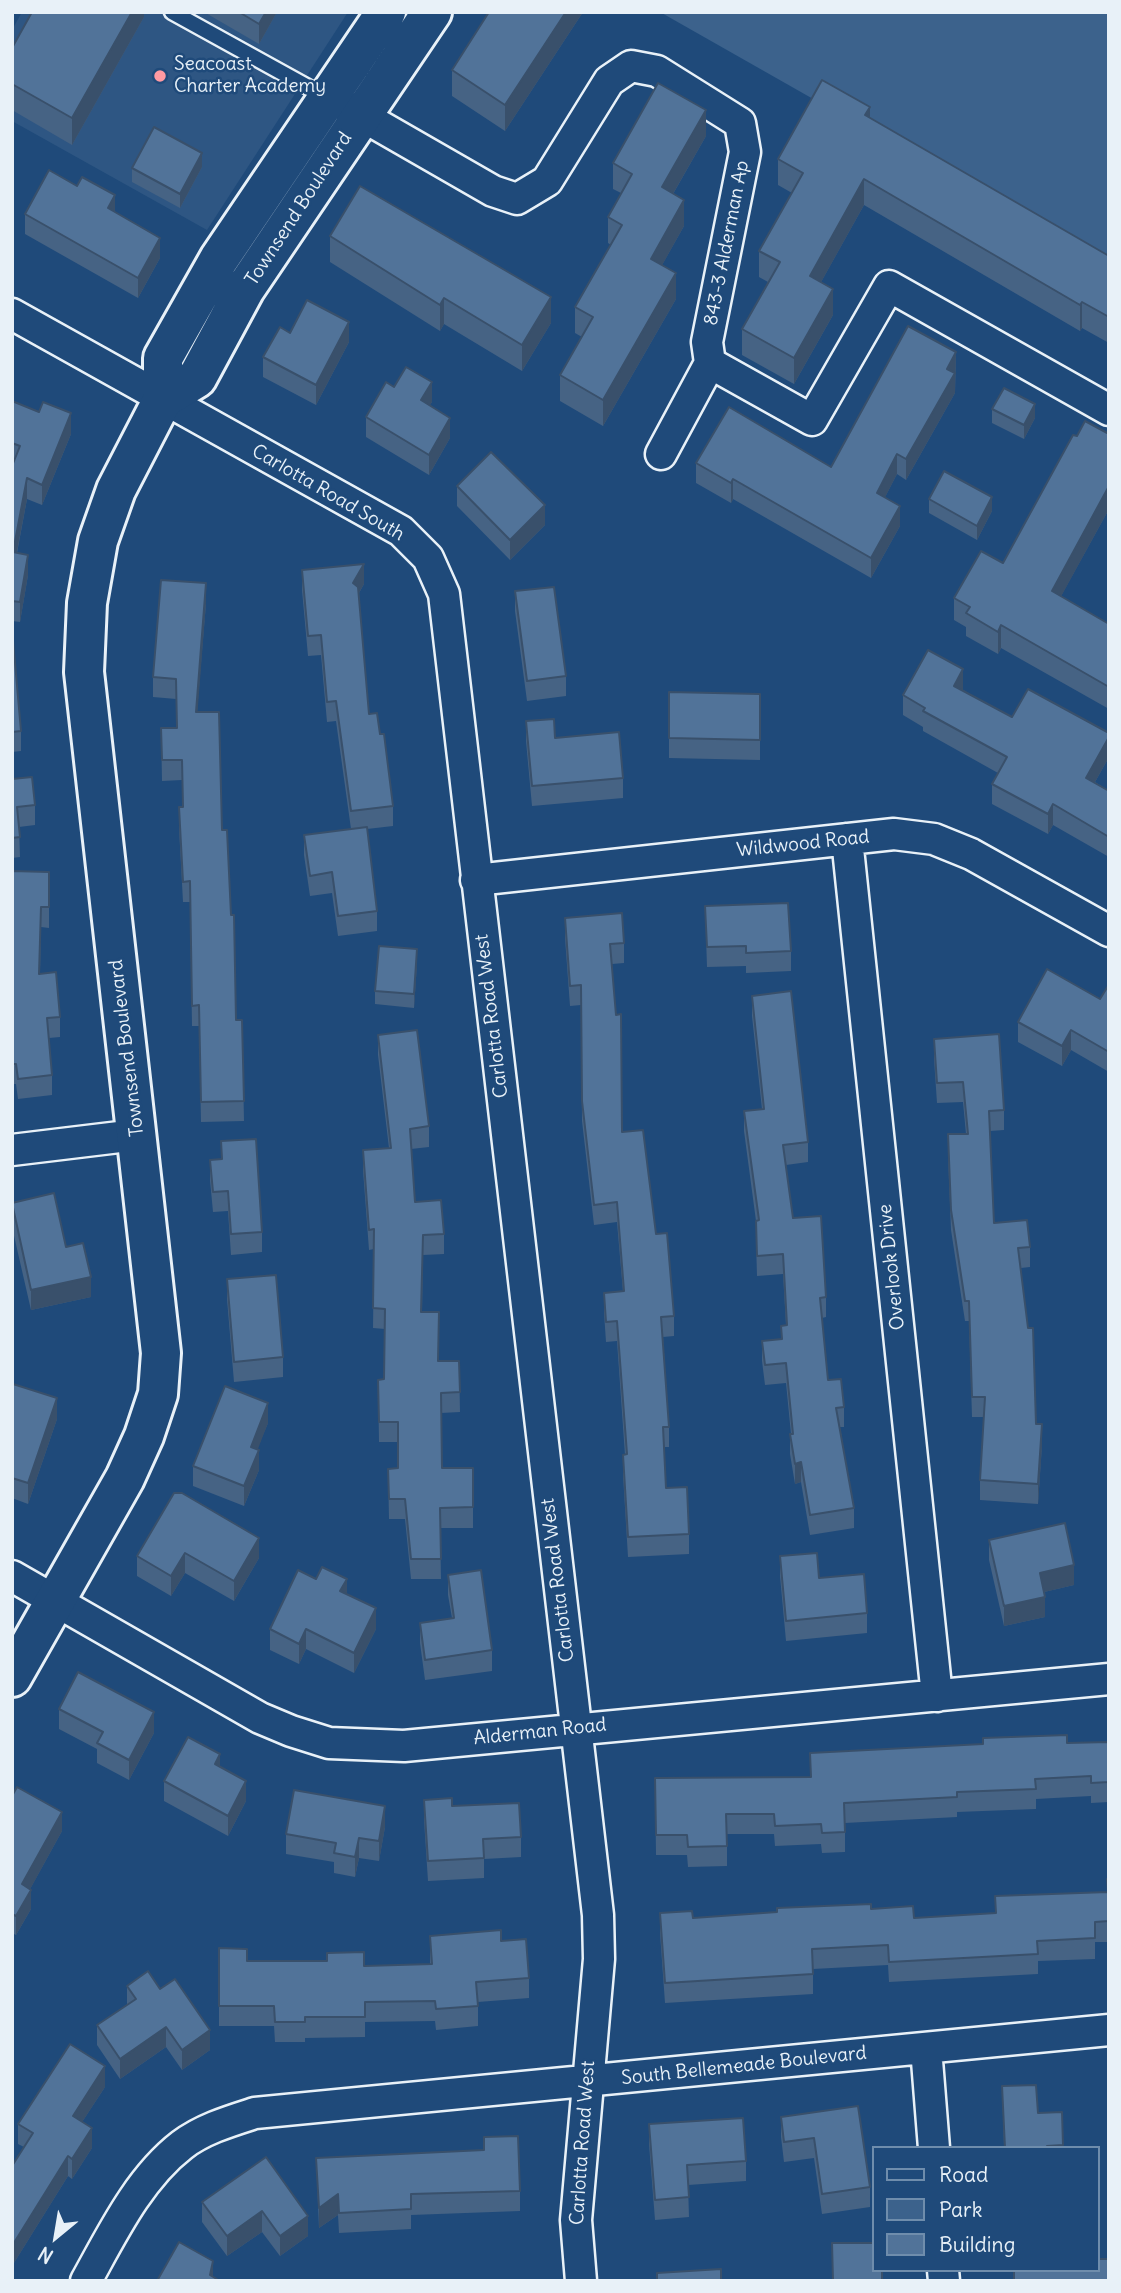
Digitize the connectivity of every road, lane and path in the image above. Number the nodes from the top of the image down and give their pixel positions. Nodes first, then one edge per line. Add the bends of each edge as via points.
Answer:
1 (172, 12) edge
2 (386, 12) edge
3 (432, 12) edge
4 (326, 97) junction
5 (362, 114) junction
6 (12, 314) edge
7 (710, 363) junction
8 (163, 399) junction
9 (1109, 410) edge
10 (661, 454) dead end
11 (847, 839) junction
12 (476, 880) junction
13 (1109, 931) edge
14 (136, 1135) junction
15 (12, 1150) edge
16 (12, 1576) edge
17 (54, 1601) junction
18 (12, 1676) edge
19 (1109, 1679) edge
20 (937, 1696) junction
21 (575, 1728) junction
22 (1109, 2030) edge
23 (926, 2048) junction
24 (586, 2081) junction
25 (934, 2146) edge
26 (86, 2281) edge
27 (581, 2281) edge

1 - 4 lane
2 - 4 street, Townsend Boulevard
3 - 5 street, Townsend Boulevard
4 - 5 street, 843-3 Alderman Ap
4 - 8 street, Townsend Boulevard via 219,259 163,358
5 - 7 street, 843-3 Alderman Ap via 493,191 517,199 547,181 609,81 631,66 657,71 740,123 745,152 708,342
5 - 8 street, Townsend Boulevard via 245,289 198,377
6 - 8 street, Carlotta Road South
7 - 9 street via 812,420 889,286
7 - 10 street
8 - 12 street, Carlotta Road South via 401,531 428,558 444,594
8 - 14 street, Townsend Boulevard via 116,490 98,541 86,603 84,672
11 - 12 street, Wildwood Road
11 - 13 street, Wildwood Road via 894,834 934,839 971,854
11 - 20 street, Overlook Drive
12 - 21 street, Carlotta Road West
14 - 15 street
14 - 17 street, Townsend Boulevard via 158,1306 158,1394 125,1478
16 - 17 street, Alderman Road
17 - 18 street, Townsend Boulevard
17 - 21 street, Alderman Road via 260,1718 329,1743 404,1746
19 - 20 street, Alderman Road
20 - 21 street, Alderman Road
21 - 24 street, Carlotta Road West via 598,1915 599,1959
22 - 23 street, South Bellemeade Boulevard
23 - 24 street, South Bellemeade Boulevard
23 - 25 street
24 - 26 street, South Bellemeade Boulevard via 255,2112 215,2127 182,2146 150,2178
24 - 27 street, Carlotta Road West via 576,2220

